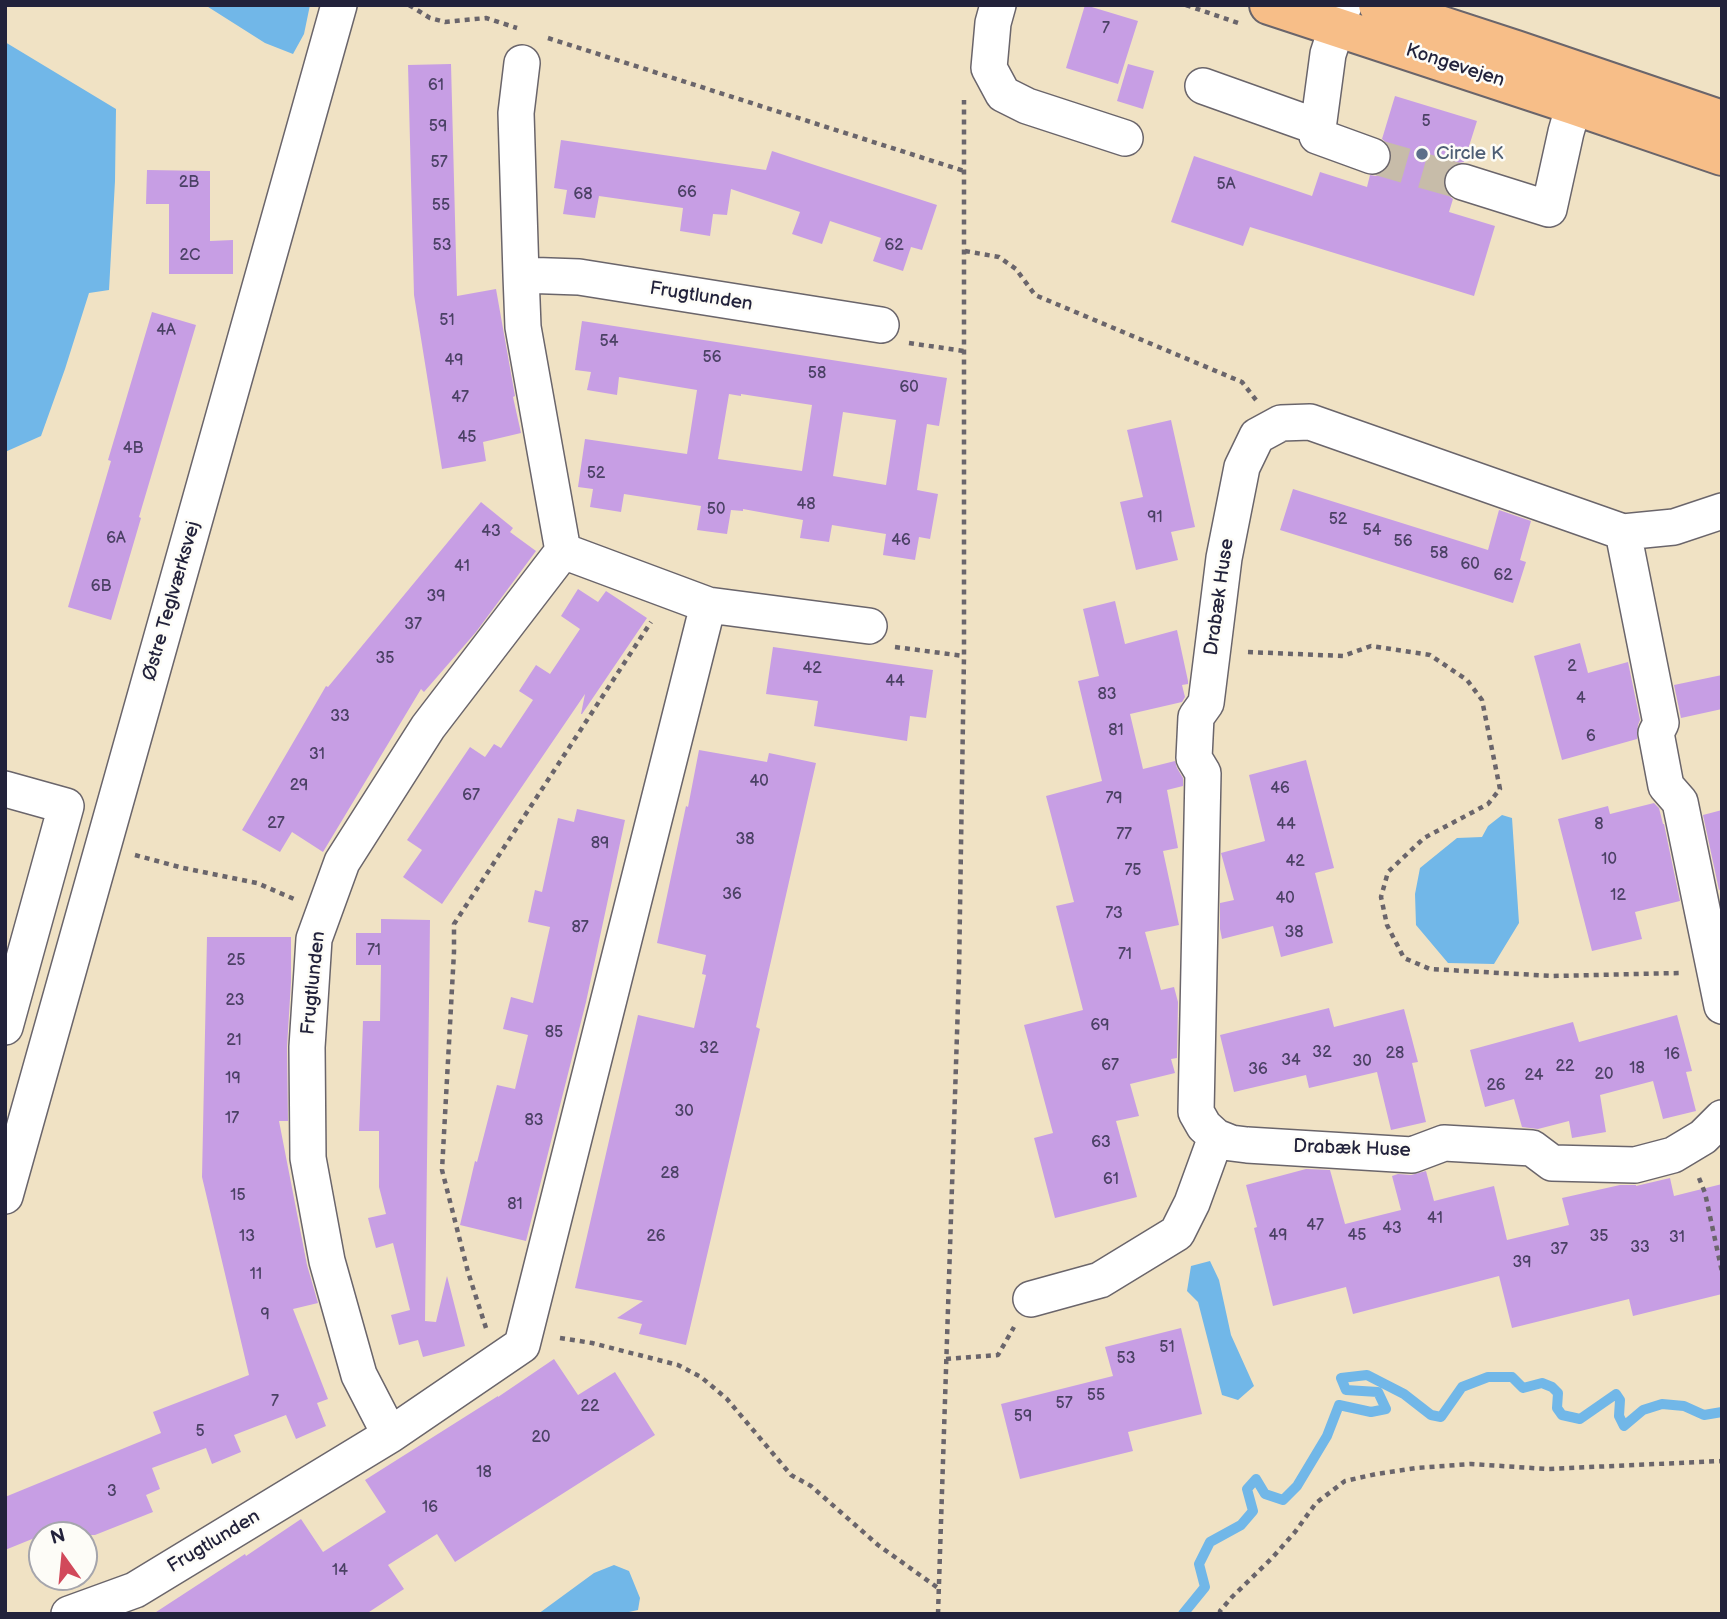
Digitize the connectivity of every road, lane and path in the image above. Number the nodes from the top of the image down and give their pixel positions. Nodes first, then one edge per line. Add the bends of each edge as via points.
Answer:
1 (339, 5) edge
2 (409, 5) edge
3 (998, 5) edge
4 (1269, 5) edge
5 (1378, 5) edge
6 (1340, 17) edge
7 (529, 43) junction
8 (1203, 86) dead end
9 (965, 89) dead end
10 (1578, 89) junction
11 (1722, 120) edge
12 (1318, 127) junction
13 (1125, 138) dead end
14 (1372, 156) tunnel mouth
15 (1722, 156) edge
16 (964, 171) junction
17 (1463, 182) tunnel mouth
18 (965, 251) junction
19 (521, 275) junction
20 (881, 325) joint
21 (964, 351) junction
22 (1276, 425) junction
23 (1722, 511) edge
24 (1623, 532) junction
25 (563, 551) junction
26 (672, 591) junction
27 (708, 605) junction
28 (869, 626) joint
29 (1213, 651) junction
30 (964, 656) junction
31 (5, 789) edge
32 (103, 847) junction
33 (324, 912) junction
34 (1715, 972) junction
35 (1722, 1006) edge
36 (5, 1027) edge
37 (1722, 1118) edge
38 (1216, 1137) junction
39 (1687, 1147) junction
40 (5, 1196) edge
41 (1722, 1272) edge
42 (1031, 1299) joint
43 (525, 1334) junction
44 (946, 1359) junction
45 (497, 1363) junction
46 (390, 1435) junction
47 (1722, 1461) edge
48 (939, 1589) junction
49 (69, 1614) edge
50 (938, 1614) edge
51 (1220, 1614) edge

1 - 32 street, Østre Teglværksvej
2 - 7 path via 445,22 486,18
3 - 13 street via 989,68 1003,94
4 - 6 main road, Kongevejen
5 - 10 main road, Kongevejen via 1516,50
6 - 10 main road, Kongevejen
6 - 12 street via 1328,54
7 - 16 path
7 - 19 street via 516,113
8 - 12 street
9 - 16 path
10 - 11 main road, Kongevejen
10 - 15 main road, Kongevejen
10 - 17 street via 1549,208
12 - 14 street via 1317,136
16 - 18 path
18 - 21 path
18 - 22 path via 999,257 1016,269 1035,295 1242,382
19 - 20 street, Frugtlunden via 579,277
19 - 25 street via 523,327
20 - 21 path via 882,339
21 - 30 path
22 - 24 street via 1310,422
22 - 29 street, Drabæk Huse via 1257,436 1242,467 1224,558
23 - 24 street via 1674,527
24 - 34 street via 1661,723 1656,733 1666,786 1680,802
25 - 26 street
25 - 33 street, Frugtlunden via 428,727 342,862
26 - 27 street
26 - 45 path via 454,923 442,1170
27 - 28 street
27 - 43 street, Frugtlunden
28 - 30 path via 880,644
29 - 34 path via 1343,656 1371,646 1430,655 1467,680 1482,700 1500,789 1488,803 1424,838 1388,873 1381,897 1387,925 1404,958 1430,969 1553,976
29 - 38 street, Drabæk Huse via 1206,703 1196,717 1194,758 1203,773 1196,1112
30 - 44 path
31 - 36 street via 66,806
32 - 33 path via 257,883
32 - 40 street, Østre Teglværksvej
33 - 46 street, Frugtlunden via 314,939 307,1047 308,1158 327,1261 359,1375
34 - 35 street
37 - 39 street, Drabæk Huse
38 - 39 street, Drabæk Huse via 1247,1145 1412,1155 1444,1143 1532,1148 1552,1163 1635,1165 1673,1156
38 - 42 street via 1177,1233 1100,1280
39 - 41 path via 1705,1193
42 - 44 path via 998,1355
43 - 45 street, Frugtlunden via 523,1345
43 - 48 path via 592,1343 678,1365 701,1377 727,1399 791,1475
44 - 48 path
45 - 46 street, Frugtlunden
46 - 49 street, Frugtlunden via 135,1590
47 - 51 path via 1547,1469 1471,1464 1345,1480 1316,1503
48 - 50 path

